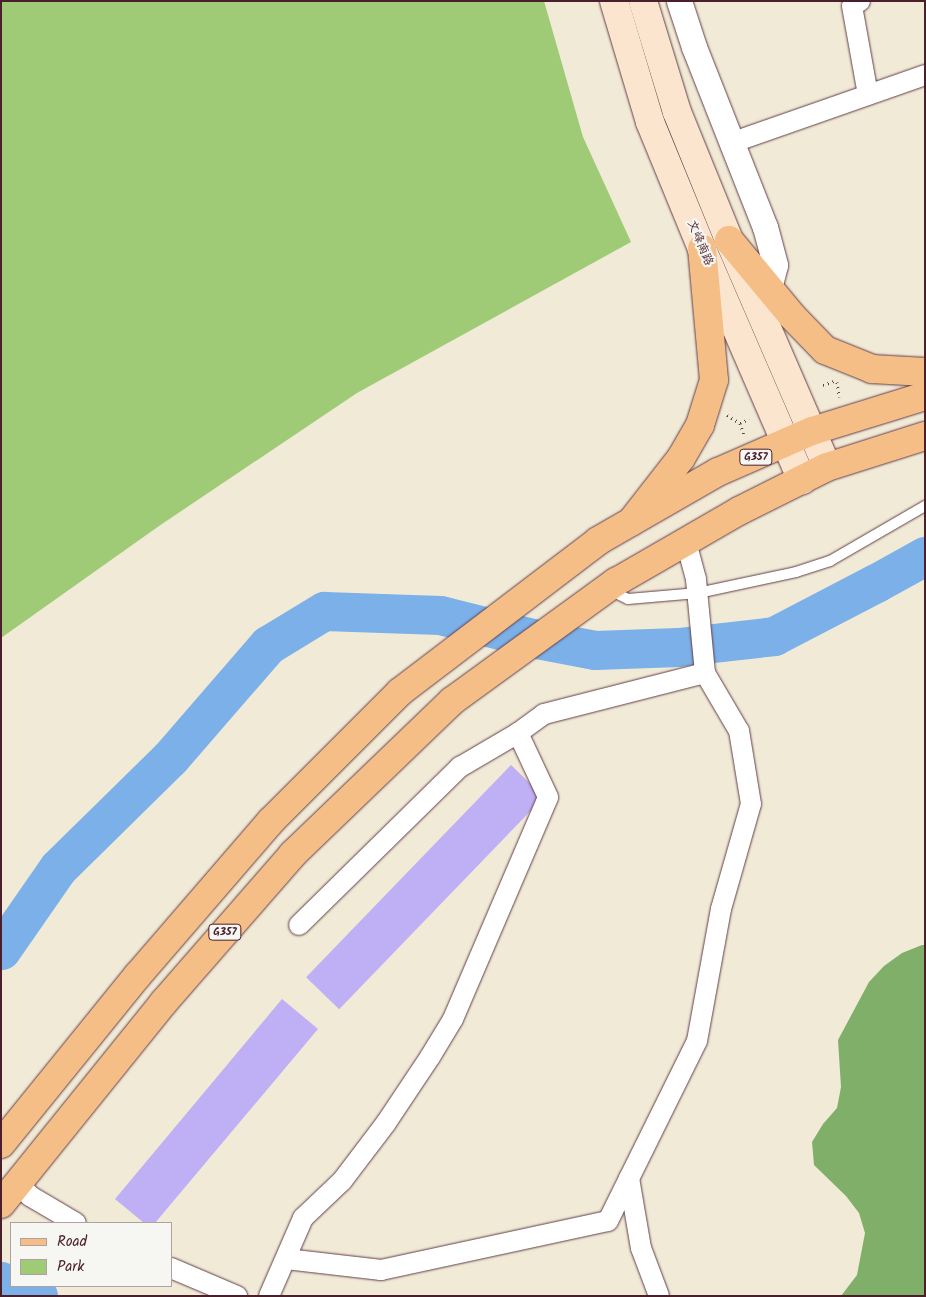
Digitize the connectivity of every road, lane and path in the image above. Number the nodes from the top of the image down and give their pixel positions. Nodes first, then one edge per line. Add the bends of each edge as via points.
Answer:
1 (614, 1) edge
2 (643, 1) edge
3 (679, 1) edge
4 (860, 1) edge
5 (925, 76) edge
6 (868, 95) junction
7 (731, 142) junction
8 (729, 240) junction
9 (702, 249) junction
10 (769, 288) junction
11 (762, 316) junction
12 (925, 372) edge
13 (837, 380) dead end
14 (823, 385) dead end
15 (925, 396) edge
16 (726, 414) dead end
17 (749, 419) dead end
18 (740, 423) junction
19 (812, 431) junction
20 (745, 436) dead end
21 (925, 436) edge
22 (786, 444) junction
23 (827, 467) junction
24 (802, 480) junction
25 (925, 506) edge
26 (631, 522) junction
27 (686, 541) junction
28 (611, 585) junction
29 (698, 593) junction
30 (705, 673) junction
31 (518, 733) junction
32 (299, 925) dead end
33 (1, 1144) edge
34 (629, 1178) junction
35 (19, 1183) junction
36 (1, 1204) edge
37 (74, 1222) edge
38 (286, 1259) junction
39 (172, 1268) edge
40 (236, 1296) edge
41 (269, 1296) edge
42 (659, 1296) edge

1 - 9 main road, 文峰南路 via 650,122
2 - 8 main road via 677,112
3 - 7 street
4 - 6 street via 852,6
5 - 6 street
6 - 7 street
7 - 10 street via 765,227 775,265
8 - 10 main road
8 - 11 main road
9 - 22 main road, 文峰南路
9 - 26 main road via 714,380 696,434
10 - 11 street
10 - 12 main road via 825,350 872,368
11 - 19 main road
13 - 14 path
15 - 19 main road, G357
16 - 18 path
17 - 18 path
18 - 20 path
19 - 22 main road, G357
19 - 23 main road
21 - 23 main road, G357
22 - 24 main road, 文峰南路
22 - 26 main road, G357 via 718,472
23 - 24 main road, G357
24 - 27 main road, G357
25 - 29 lane via 830,561 796,572
26 - 33 main road, G357 via 598,541 400,692 271,821 138,975
27 - 28 main road, G357
27 - 29 street
28 - 29 lane via 628,599
28 - 35 main road, G357 via 452,701 292,854 164,1002
29 - 30 street
30 - 31 street via 544,714
30 - 34 street via 739,731 751,804 721,909 697,1041
31 - 32 street via 460,767
31 - 38 street via 548,798 453,1019 386,1123 342,1181 303,1218
34 - 38 street via 608,1221 382,1270
34 - 42 street via 641,1248
35 - 36 main road, G357
35 - 37 street via 30,1196
38 - 41 street
39 - 40 street

